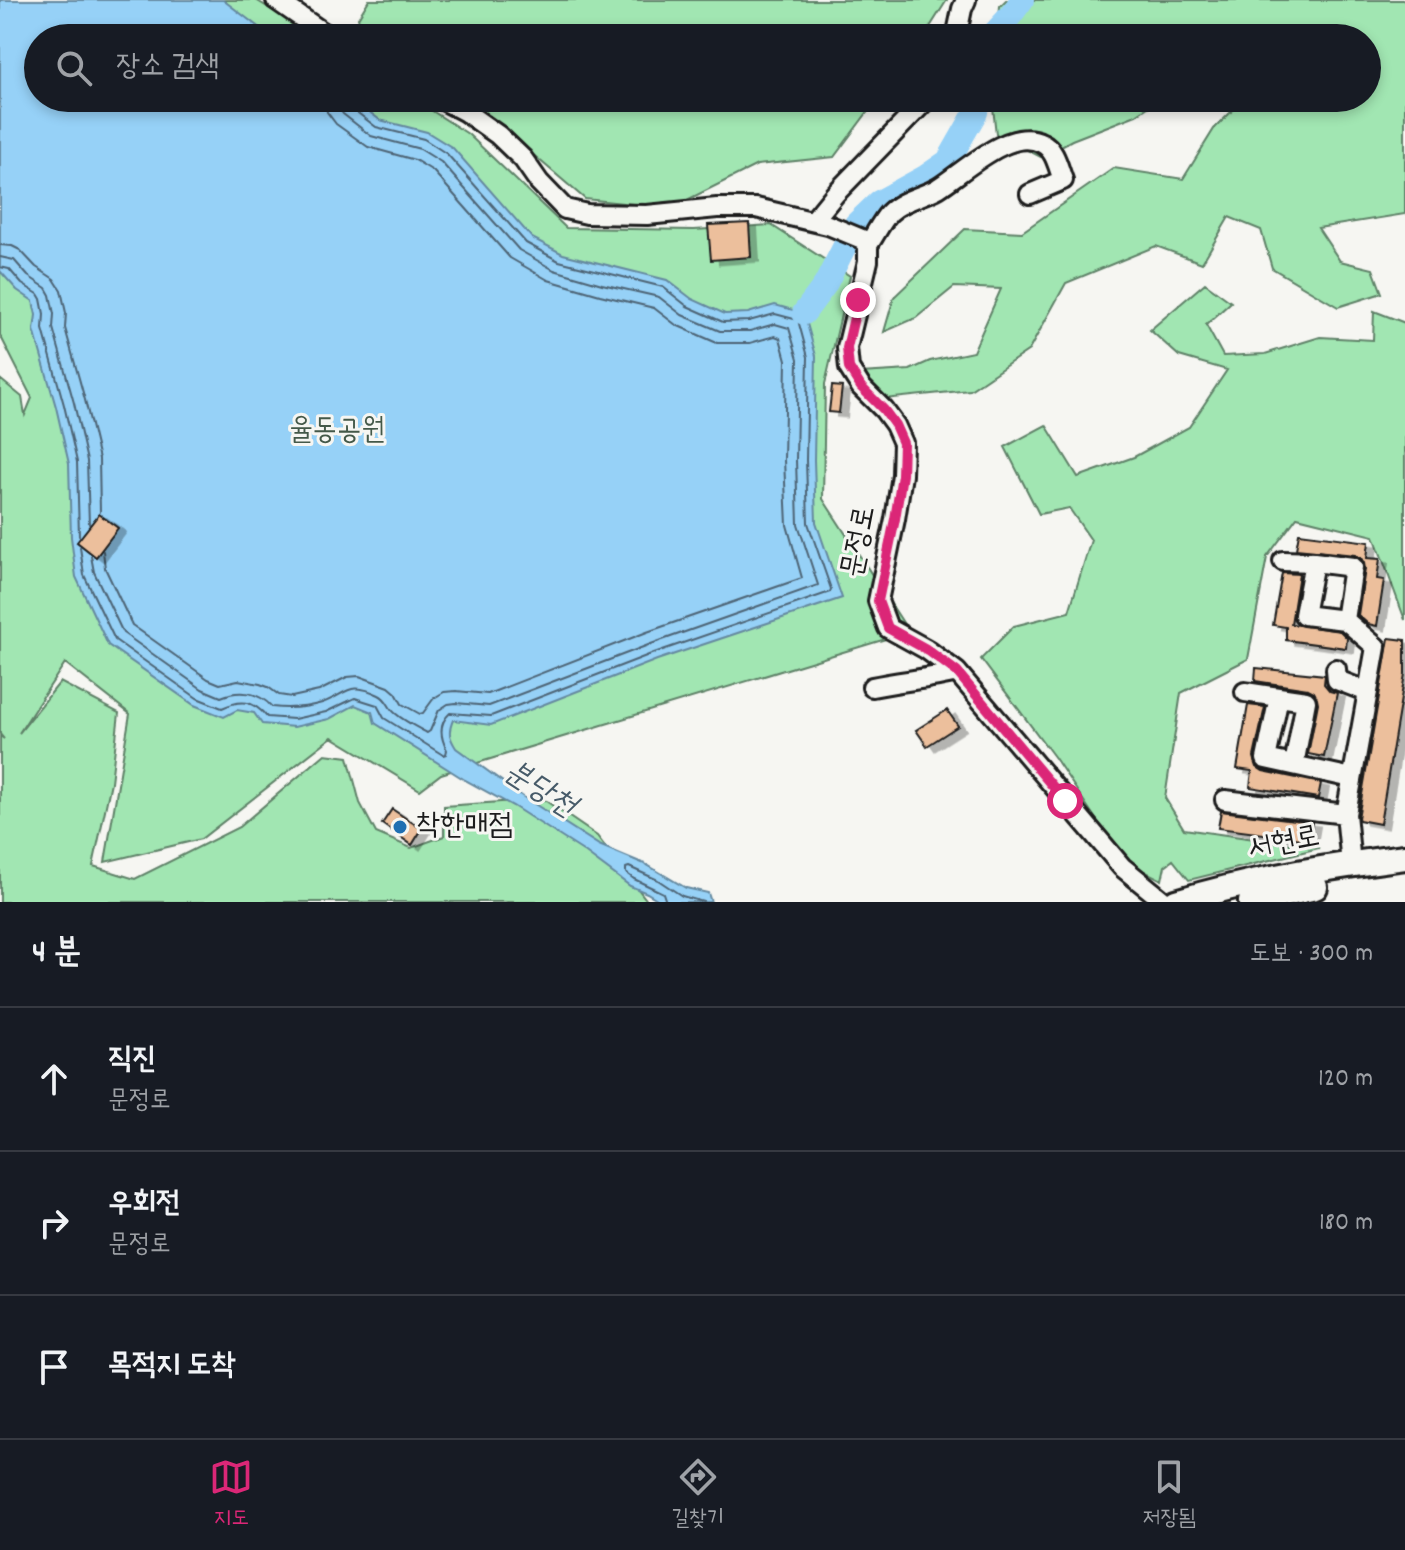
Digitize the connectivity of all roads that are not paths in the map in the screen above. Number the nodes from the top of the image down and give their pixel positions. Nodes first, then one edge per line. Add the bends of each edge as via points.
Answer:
1 (276, 0) edge
2 (966, 0) edge
3 (311, 24) edge
4 (959, 24) edge
5 (465, 112) edge
6 (914, 112) edge
7 (1030, 194) dead end
8 (820, 223) junction
9 (865, 242) junction
10 (1283, 561) dead end
11 (1314, 562) junction
12 (1345, 620) junction
13 (1336, 669) dead end
14 (957, 672) junction
15 (872, 687) dead end
16 (1245, 692) dead end
17 (1368, 692) junction
18 (1279, 697) junction
19 (1294, 765) junction
20 (1352, 778) junction
21 (1225, 800) dead end
22 (1346, 814) junction
23 (1405, 857) edge
24 (1351, 864) junction
25 (1405, 873) edge
26 (1209, 897) edge
27 (1165, 902) edge
28 (1176, 902) edge
29 (1251, 902) edge

1 - 3 street
2 - 4 street
5 - 8 street via 523,159 565,209 647,215 756,208
6 - 8 street via 835,194
7 - 9 street via 1063,180 1043,143 1025,139 1001,145 936,189 903,203
8 - 9 street
9 - 14 street, 문정로 via 868,261 847,348 849,368 895,425 903,443 898,504 878,601 888,628
10 - 11 street
11 - 12 street via 1353,567
11 - 12 street via 1304,615
12 - 17 street via 1376,647
13 - 17 street via 1337,680
14 - 15 street
14 - 27 street, 문정로 via 1122,867
16 - 18 street
17 - 20 street
18 - 19 street via 1266,759
18 - 19 street via 1306,701
19 - 20 street
20 - 22 street
21 - 22 street
22 - 24 street
23 - 24 main road, 서현로
24 - 26 main road, 서현로
25 - 29 main road, 서현로
26 - 28 main road, 서현로

